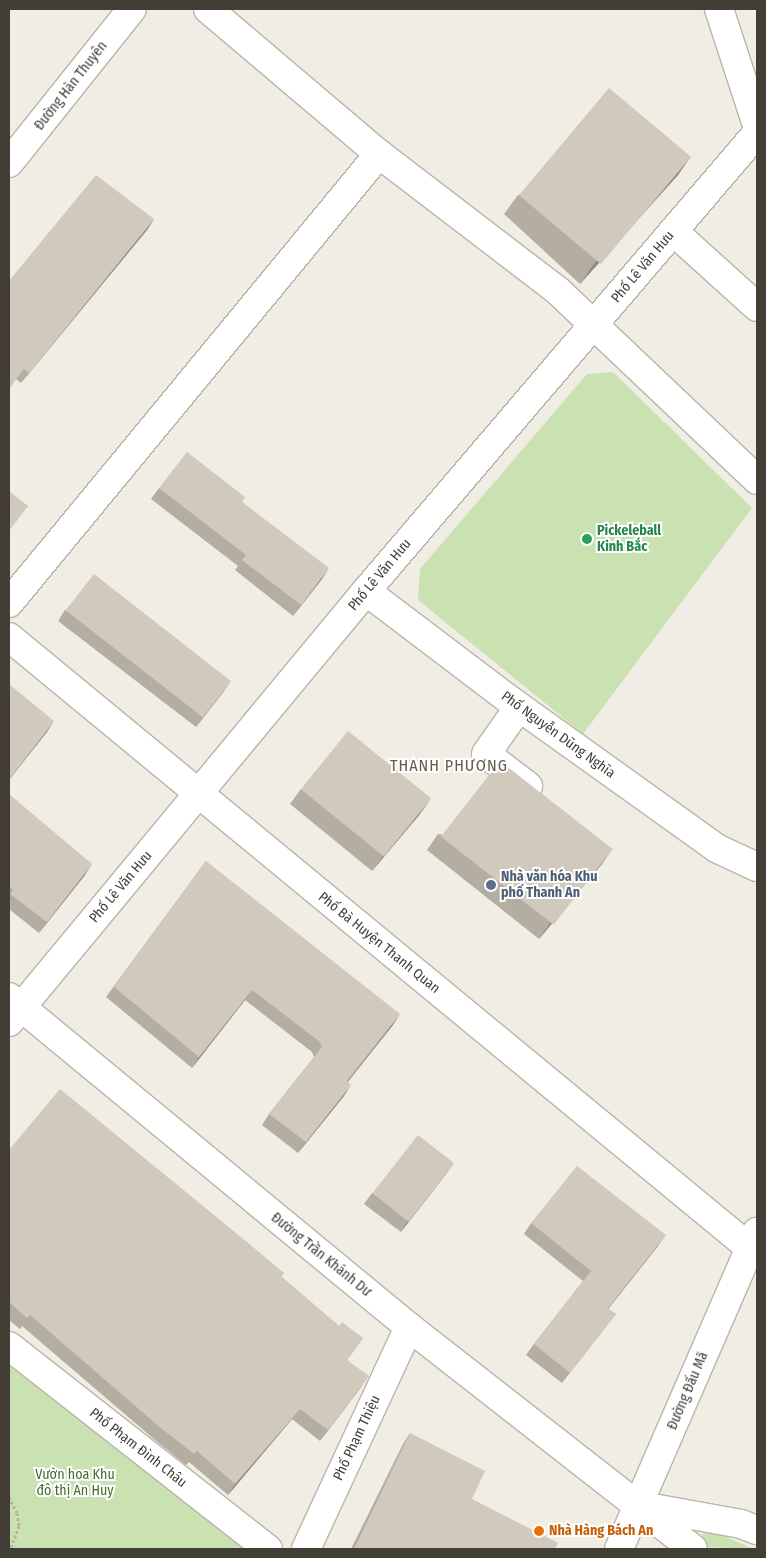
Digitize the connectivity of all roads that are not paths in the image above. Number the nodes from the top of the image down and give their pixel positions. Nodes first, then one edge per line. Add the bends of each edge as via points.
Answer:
1 (132, 9) edge
2 (208, 9) edge
3 (719, 9) edge
4 (757, 125) edge
5 (757, 133) edge
6 (379, 154) junction
7 (9, 163) edge
8 (673, 231) junction
9 (757, 307) edge
10 (593, 325) junction
11 (757, 480) edge
12 (366, 592) junction
13 (9, 602) edge
14 (9, 637) edge
15 (520, 707) junction
16 (199, 794) junction
17 (546, 800) edge
18 (757, 867) edge
19 (13, 1009) edge
20 (754, 1240) edge
21 (409, 1327) junction
22 (9, 1346) edge
23 (638, 1505) junction
24 (757, 1530) edge
25 (268, 1549) edge
26 (306, 1549) edge
27 (619, 1549) edge
28 (694, 1549) edge

1 - 7 street, Đường Hàn Thuyên
2 - 6 street
3 - 4 street
5 - 8 street, Phố Lê Văn Hưu
6 - 10 street via 557,290
6 - 13 street
8 - 9 street
8 - 10 street, Phố Lê Văn Hưu
10 - 11 street
10 - 12 street, Phố Lê Văn Hưu
12 - 15 street, Phố Nguyễn Dũng Nghĩa
12 - 16 street, Phố Lê Văn Hưu
14 - 16 street, Phố Bà Huyện Thanh Quan
15 - 17 street via 486,754
15 - 18 street, Phố Nguyễn Dũng Nghĩa via 716,848
16 - 19 street, Phố Lê Văn Hưu
16 - 20 street, Phố Bà Huyện Thanh Quan
19 - 21 street, Đường Trần Khánh Dư
20 - 23 street, Đường Đấu Mã
21 - 23 street, Đường Trần Khánh Dư
21 - 26 street, Phố Phạm Thiệu
22 - 25 street, Phố Phạm Đình Châu
23 - 24 street, Đường Trần Khánh Dư via 741,1524
23 - 27 street, Đường Đấu Mã
23 - 28 street, Đường Trần Khánh Dư

